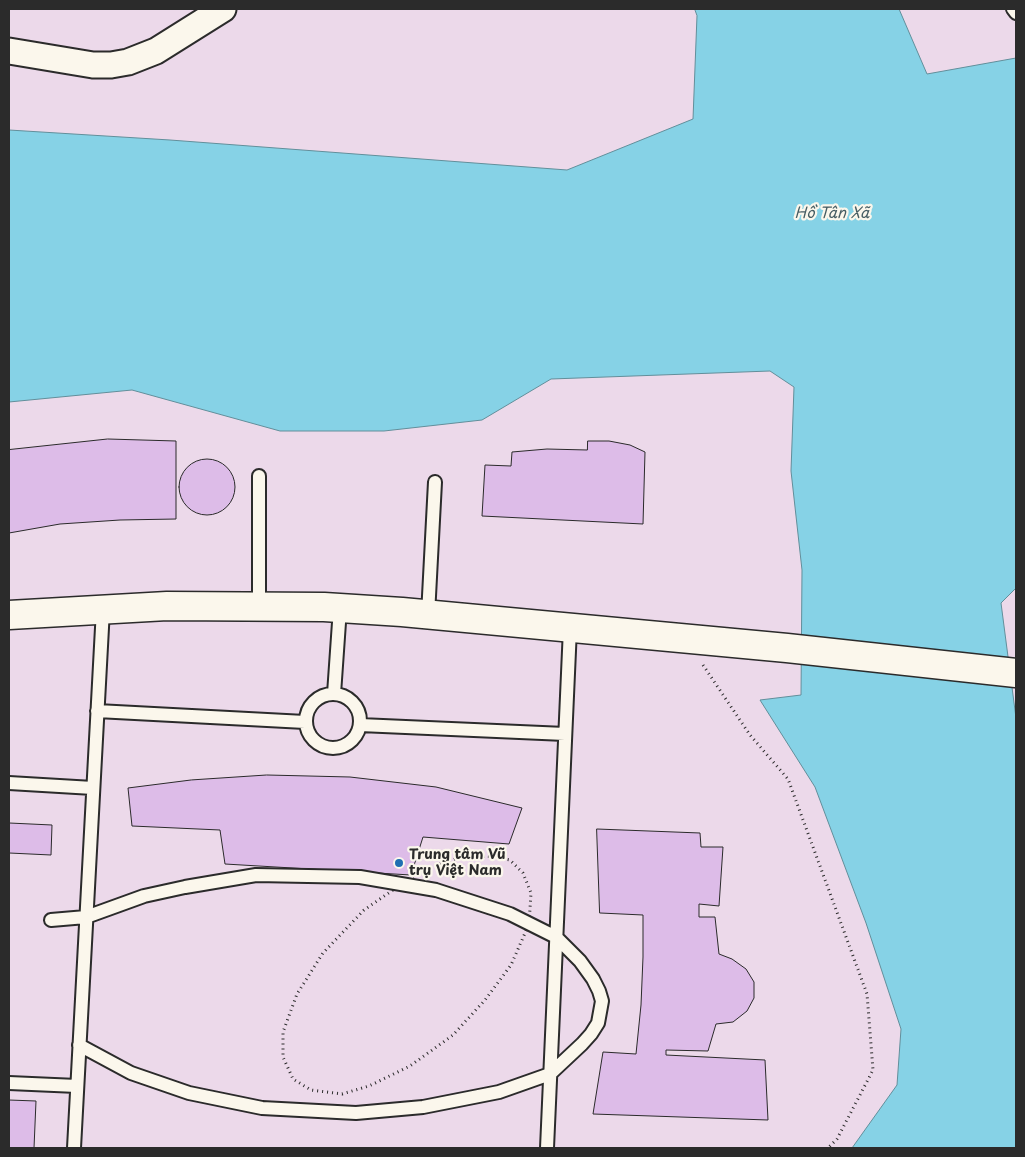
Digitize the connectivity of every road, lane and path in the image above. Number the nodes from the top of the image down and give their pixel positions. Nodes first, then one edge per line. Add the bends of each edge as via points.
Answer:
1 (223, 9) edge
2 (1013, 9) edge
3 (1016, 13) edge
4 (9, 51) edge
5 (259, 476) dead end
6 (435, 482) dead end
7 (259, 606) junction
8 (340, 608) junction
9 (103, 610) junction
10 (9, 615) edge
11 (428, 615) junction
12 (570, 628) junction
13 (703, 665) dead end
14 (1006, 672) edge
15 (334, 694) junction
16 (97, 712) junction
17 (306, 722) junction
18 (360, 725) junction
19 (565, 734) junction
20 (9, 783) edge
21 (93, 788) junction
22 (403, 884) junction
23 (86, 917) junction
24 (51, 920) dead end
25 (529, 924) junction
26 (556, 937) junction
27 (80, 1045) junction
28 (550, 1074) junction
29 (9, 1083) edge
30 (77, 1086) junction
31 (74, 1148) edge
32 (547, 1148) edge
33 (828, 1148) edge

1 - 4 street via 156,51 128,62 93,65
2 - 3 lane
5 - 7 lane
6 - 11 lane
7 - 8 street
7 - 9 street
8 - 11 street
8 - 15 lane
9 - 10 street
9 - 16 lane
11 - 12 street
12 - 14 street
12 - 19 lane
13 - 33 path via 750,735 788,779 867,994 872,1070 837,1139
15 - 17 lane via 317,699 307,713
15 - 18 lane via 343,696 357,708
16 - 17 lane
16 - 21 lane
17 - 18 lane via 310,737 331,749 347,745 358,733
18 - 19 lane
19 - 26 lane
20 - 21 lane
21 - 23 lane
22 - 23 lane via 360,877 256,875 144,896
22 - 25 lane via 436,890 510,914
22 - 25 path via 422,870 455,859 488,856 510,860 523,873 531,893
22 - 25 path via 364,910 323,953 298,994 283,1032 283,1057 293,1079 311,1090 342,1094 369,1086 410,1066 453,1035 511,965
23 - 24 lane
23 - 27 lane
25 - 26 lane
26 - 28 lane
26 - 28 lane via 593,979 602,1001 598,1023 582,1044
27 - 28 lane via 131,1073 189,1093 262,1108 356,1113 423,1107 499,1092
27 - 30 lane
28 - 32 lane
29 - 30 lane
30 - 31 lane

